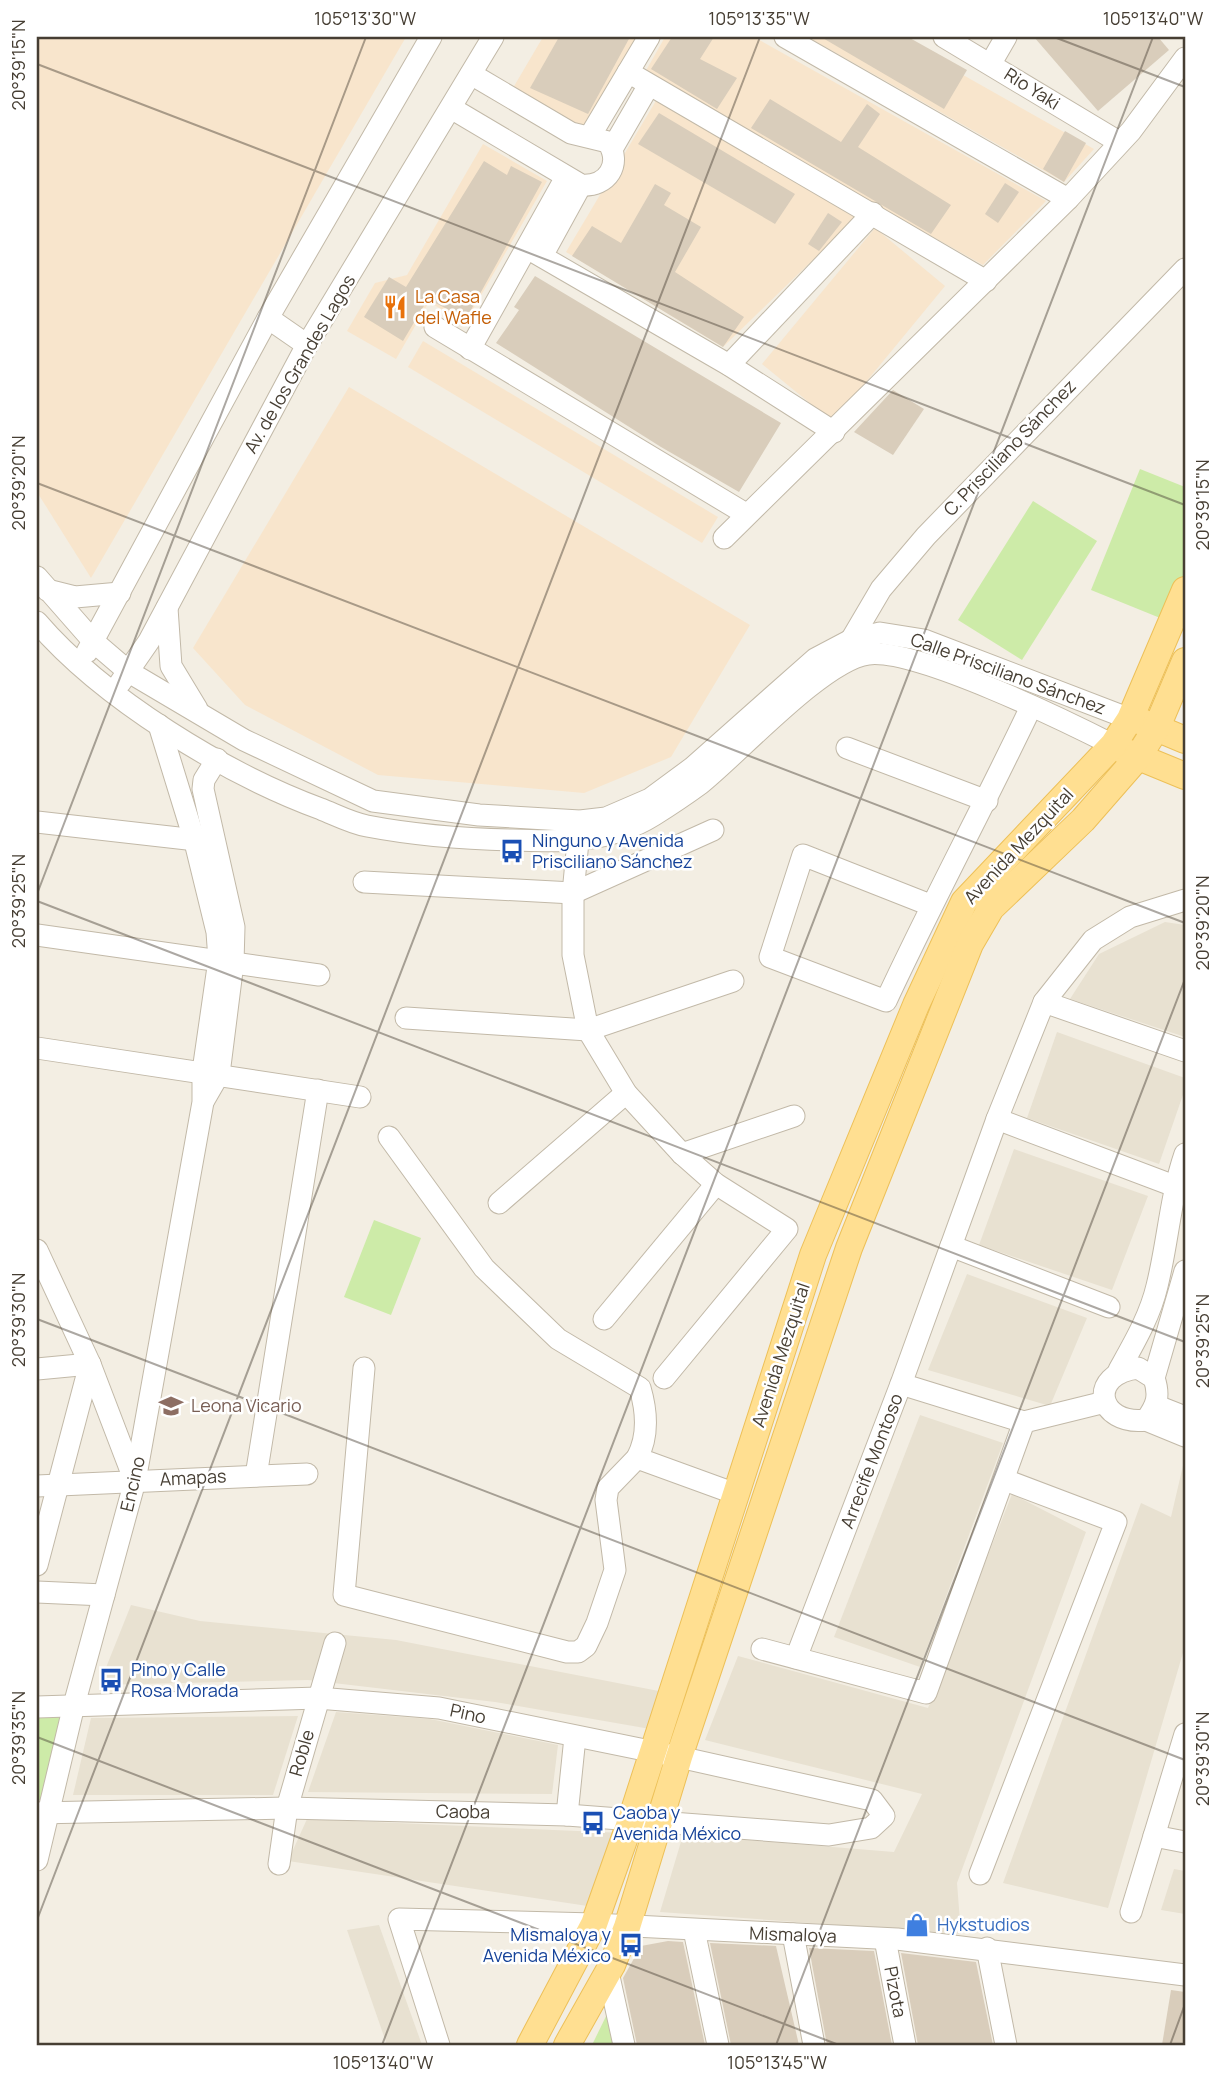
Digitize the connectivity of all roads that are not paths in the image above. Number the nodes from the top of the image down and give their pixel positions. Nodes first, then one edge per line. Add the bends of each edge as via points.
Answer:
1 (431, 37) edge
2 (493, 37) edge
3 (649, 37) edge
4 (785, 37) edge
5 (944, 37) edge
6 (1006, 37) edge
7 (1185, 58) edge
8 (991, 64) junction
9 (628, 72) junction
10 (471, 74) junction
11 (649, 85) junction
12 (451, 108) junction
13 (590, 136) junction
14 (1119, 142) junction
15 (612, 149) junction
16 (574, 181) junction
17 (1068, 199) junction
18 (873, 213) junction
19 (535, 252) junction
20 (1185, 269) edge
21 (986, 281) junction
22 (268, 318) junction
23 (435, 327) dead end
24 (307, 345) junction
25 (470, 349) junction
26 (729, 365) junction
27 (834, 432) junction
28 (746, 514) junction
29 (724, 538) dead end
30 (42, 583) edge
31 (1185, 590) edge
32 (120, 593) junction
33 (167, 605) junction
34 (40, 636) edge
35 (851, 640) junction
36 (94, 642) junction
37 (1185, 661) edge
38 (78, 663) junction
39 (129, 672) junction
40 (112, 693) junction
41 (1031, 707) junction
42 (202, 716) junction
43 (1130, 719) junction
44 (159, 725) junction
45 (1157, 727) junction
46 (1185, 740) edge
47 (1113, 746) junction
48 (848, 748) dead end
49 (1138, 757) junction
50 (217, 759) junction
51 (1185, 776) edge
52 (986, 801) junction
53 (37, 822) edge
54 (713, 830) dead end
55 (579, 832) junction
56 (205, 841) junction
57 (364, 882) dead end
58 (572, 893) junction
59 (1185, 901) edge
60 (930, 905) junction
61 (37, 935) edge
62 (226, 962) junction
63 (319, 975) dead end
64 (733, 981) dead end
65 (1044, 1002) junction
66 (406, 1018) dead end
67 (588, 1030) junction
68 (37, 1048) edge
69 (1185, 1051) edge
70 (211, 1072) junction
71 (318, 1090) junction
72 (626, 1093) junction
73 (360, 1097) dead end
74 (794, 1116) dead end
75 (997, 1119) junction
76 (389, 1137) dead end
77 (681, 1154) junction
78 (1185, 1154) edge
79 (716, 1184) junction
80 (1180, 1188) edge
81 (499, 1203) dead end
82 (951, 1246) junction
83 (40, 1260) edge
84 (1185, 1271) edge
85 (1109, 1307) dead end
86 (604, 1319) dead end
87 (90, 1364) junction
88 (364, 1368) dead end
89 (37, 1369) edge
90 (1119, 1370) junction
91 (664, 1378) dead end
92 (1154, 1378) junction
93 (901, 1384) junction
94 (1105, 1402) junction
95 (1152, 1413) junction
96 (1185, 1417) edge
97 (1024, 1422) junction
98 (1185, 1436) edge
99 (637, 1458) junction
100 (307, 1474) dead end
101 (256, 1476) junction
102 (1005, 1480) junction
103 (135, 1481) junction
104 (47, 1486) edge
105 (736, 1494) junction
106 (37, 1565) edge
107 (37, 1592) edge
108 (104, 1595) junction
109 (335, 1643) dead end
110 (762, 1649) dead end
111 (796, 1658) junction
112 (318, 1698) junction
113 (74, 1705) junction
114 (37, 1707) edge
115 (1185, 1734) edge
116 (575, 1737) junction
117 (666, 1754) junction
118 (287, 1808) junction
119 (43, 1813) edge
120 (567, 1815) junction
121 (884, 1816) joint
122 (631, 1820) junction
123 (659, 1822) junction
124 (1154, 1836) junction
125 (1185, 1842) edge
126 (37, 1860) edge
127 (279, 1864) dead end
128 (980, 1874) dead end
129 (1131, 1912) dead end
130 (594, 1924) junction
131 (627, 1927) junction
132 (694, 1930) junction
133 (793, 1934) junction
134 (885, 1939) junction
135 (987, 1948) junction
136 (608, 1972) junction
137 (1185, 1975) edge
138 (439, 2045) edge
139 (530, 2045) edge
140 (568, 2045) edge
141 (624, 2045) edge
142 (718, 2045) edge
143 (814, 2045) edge
144 (905, 2045) edge
145 (1006, 2045) edge

1 - 22 street
2 - 10 street, Av. de los Grandes Lagos
3 - 9 street
4 - 17 street
5 - 8 street, Rio Yaki
6 - 8 street
7 - 14 street
8 - 14 street, Rio Yaki
9 - 11 street
9 - 13 street
10 - 12 street, Av. de los Grandes Lagos
10 - 13 street via 571,133
11 - 15 street
11 - 18 street
12 - 16 street
12 - 24 street, Av. de los Grandes Lagos
13 - 15 street via 601,137
14 - 17 street
15 - 16 street via 614,165 598,184
16 - 19 street
17 - 21 street
18 - 21 street
18 - 26 street
19 - 25 street
19 - 26 street
20 - 35 street, C. Prisciliano Sánchez via 926,536 881,589
21 - 27 street
22 - 24 street
22 - 32 street
23 - 25 street
24 - 33 street, Av. de los Grandes Lagos
25 - 28 street
26 - 27 street
27 - 28 street
28 - 29 street
30 - 32 street via 75,597
30 - 36 street, Calle Prisciliano Sánchez
31 - 43 main road, Avenida Mezquital
32 - 36 street
33 - 39 street, Av. de los Grandes Lagos
33 - 42 street via 171,666
34 - 38 street, Calle Prisciliano Sánchez
35 - 43 street, Calle Prisciliano Sánchez via 880,632 924,640
35 - 55 street, Calle Prisciliano Sánchez via 815,659 692,768 650,799
36 - 38 street
36 - 39 street, Calle Prisciliano Sánchez
37 - 45 main road, Avenida Mezquital
38 - 40 street, Calle Prisciliano Sánchez
39 - 40 street, Av. de los Grandes Lagos
39 - 42 street, Calle Prisciliano Sánchez
40 - 44 street, Calle Prisciliano Sánchez
41 - 47 street, Calle Prisciliano Sánchez
41 - 52 street
41 - 55 street, Calle Prisciliano Sánchez via 920,661 867,654 815,683 699,784 652,817 608,837
42 - 55 street, Calle Prisciliano Sánchez via 298,769 373,801
43 - 45 main road, Calle Prisciliano Sánchez
43 - 47 main road, Avenida Mezquital
44 - 50 street, Calle Prisciliano Sánchez
44 - 56 street
45 - 46 main road, Calle Prisciliano Sánchez
45 - 49 main road, Avenida Mezquital
47 - 49 main road, Calle Prisciliano Sánchez
47 - 105 main road, Avenida Mezquital via 964,902 911,1017 813,1255
48 - 52 street
49 - 51 main road, Calle Prisciliano Sánchez
49 - 117 main road, Avenida Mezquital via 1083,820 990,908 970,944 849,1248
50 - 55 street, Calle Prisciliano Sánchez via 283,795 365,826 481,839
50 - 56 street via 204,780
52 - 60 street
53 - 56 street
54 - 58 street
55 - 58 street
56 - 62 street via 217,932
57 - 58 street
58 - 67 street via 573,955
59 - 65 street via 1130,916 1093,940
60 - 60 street via 886,1001 770,957 803,855
61 - 62 street
62 - 63 street
62 - 70 street
64 - 67 street
65 - 69 street
65 - 75 street
66 - 67 street
67 - 72 street
68 - 70 street
70 - 71 street
70 - 103 street, Encino
71 - 73 street
71 - 101 street
72 - 77 street
72 - 81 street
74 - 77 street
75 - 80 street
75 - 82 street
76 - 99 street via 484,1268 558,1339 640,1388 646,1406 645,1443
77 - 79 street
78 - 80 street
79 - 86 street
79 - 91 street via 788,1229
80 - 90 street via 1157,1286
82 - 85 street
82 - 93 street
83 - 87 street
84 - 92 street
87 - 89 street
87 - 103 street
87 - 104 street
88 - 99 street via 344,1595 578,1652 597,1623 615,1570 608,1488
90 - 92 street via 1138,1368
90 - 94 street via 1104,1390
92 - 95 street via 1159,1392
93 - 97 street, Arrecife Montoso
93 - 111 street, Arrecife Montoso
94 - 95 street via 1121,1420
94 - 97 street
95 - 96 street
95 - 98 street
97 - 102 street
99 - 105 street
100 - 101 street, Amapas
101 - 103 street, Amapas
102 - 111 street via 926,1693
102 - 128 street via 1116,1522
103 - 104 street, Amapas
103 - 108 street, Encino
104 - 106 street
105 - 117 main road, Avenida Mezquital
107 - 108 street
108 - 113 street, Encino
109 - 112 street, Roble
110 - 111 street
112 - 113 street, Pino
112 - 116 street, Pino via 439,1708
112 - 118 street, Roble
113 - 114 street, Pino
113 - 119 street, Encino
115 - 124 street
116 - 117 street, Pino
116 - 120 street
117 - 121 street, Pino via 872,1800
117 - 122 main road, Avenida Mezquital
117 - 123 main road, Avenida Mezquital
118 - 119 street, Caoba
118 - 120 street, Caoba
118 - 127 street, Roble
119 - 126 street, Encino
120 - 122 street, Caoba
121 - 123 street, Caoba via 872,1828 829,1835
122 - 123 street, Caoba
122 - 130 main road, Avenida Mezquital
123 - 131 main road, Avenida Mezquital
124 - 125 street
124 - 129 street
130 - 131 street, Mismaloya
130 - 138 street, Mismaloya via 399,1919
130 - 139 main road, Avenida Mezquital
131 - 132 street, Mismaloya
131 - 136 main road, Avenida Mezquital
132 - 133 street, Mismaloya
132 - 142 street
133 - 134 street, Mismaloya
133 - 143 street
134 - 135 street, Mismaloya
134 - 144 street, Pizota
135 - 137 street, Mismaloya
135 - 145 street
136 - 140 main road, Avenida Mezquital
136 - 141 street

